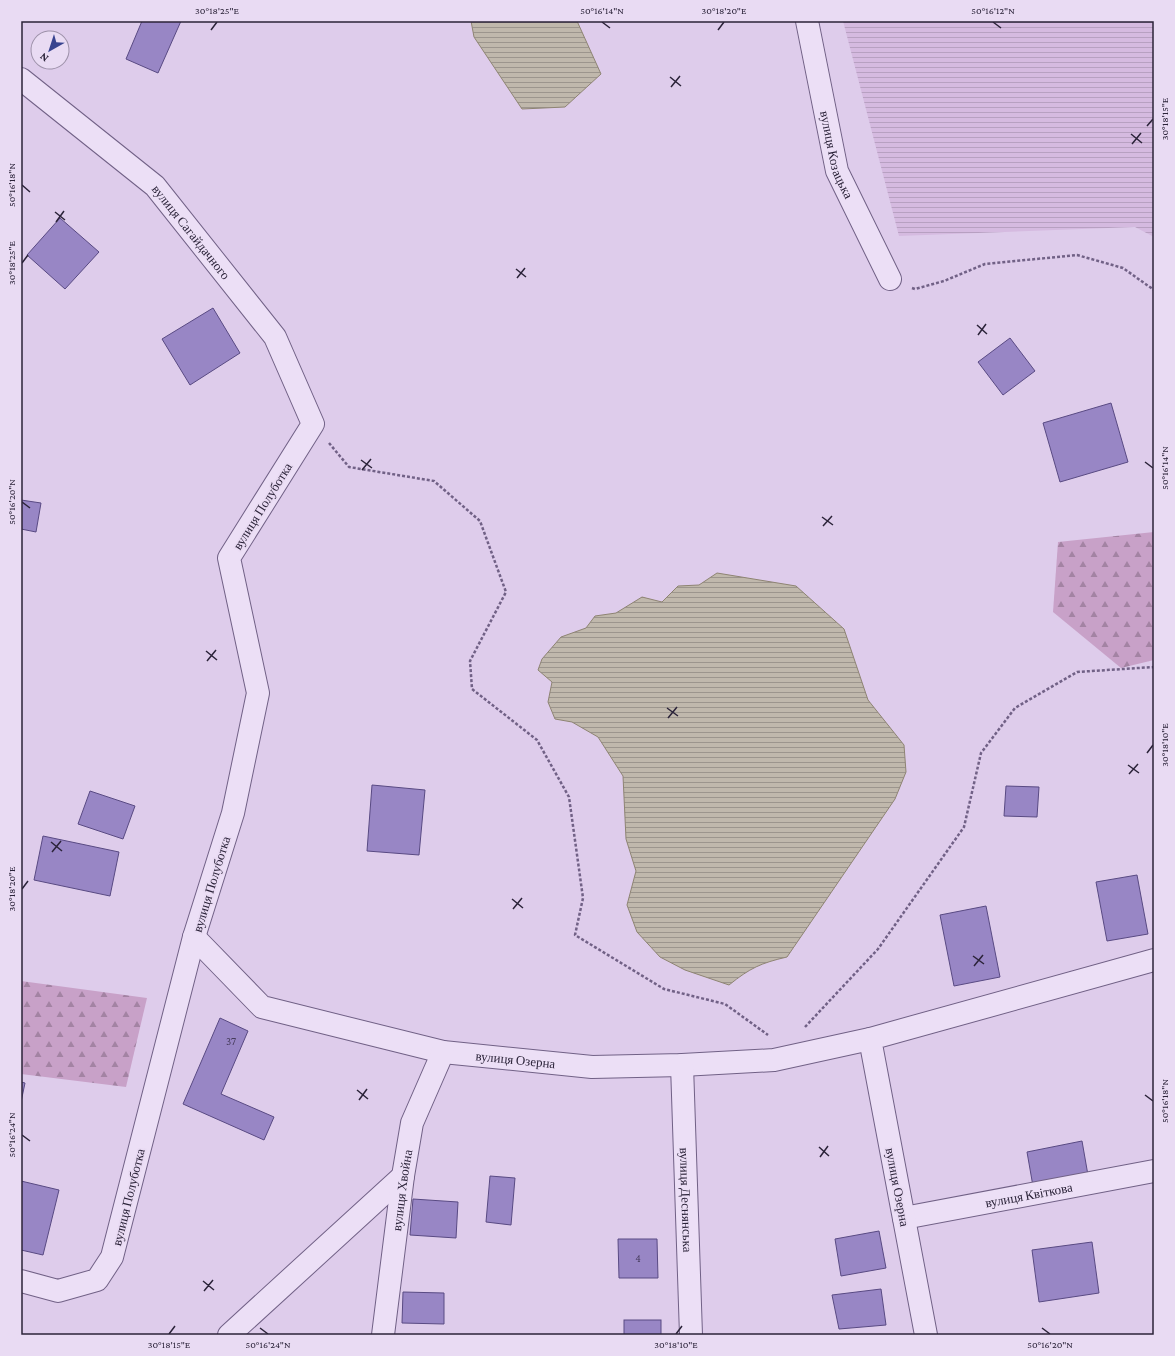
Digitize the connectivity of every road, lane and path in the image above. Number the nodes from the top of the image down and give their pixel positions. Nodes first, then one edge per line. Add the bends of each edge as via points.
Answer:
1 (807, 21) edge
2 (21, 78) edge
3 (890, 279) joint
4 (1154, 290) edge
5 (314, 424) junction
6 (1154, 668) edge
7 (194, 937) junction
8 (1154, 960) edge
9 (802, 1030) dead end
10 (870, 1039) junction
11 (443, 1052) junction
12 (774, 1060) junction
13 (682, 1065) junction
14 (1154, 1171) edge
15 (403, 1176) junction
16 (904, 1218) junction
17 (21, 1281) edge
18 (229, 1335) edge
19 (384, 1335) edge
20 (691, 1335) edge
21 (926, 1335) edge

1 - 3 street, вулиця Козацька via 838,171
2 - 5 street, вулиця Сагайдачного via 155,186 275,337
3 - 4 path via 915,289 944,281 985,264 1077,255 1123,268
5 - 7 street, вулиця Полуботка via 229,558 258,693 233,813
5 - 12 path via 349,467 434,481 480,521 506,592 470,661 472,689 538,740 569,797 583,898 575,935 664,989 725,1004 786,1047
6 - 9 path via 1078,672 1015,708 981,753 964,827 878,949
7 - 11 street, вулиця Озерна via 262,1007
7 - 17 street, вулиця Полуботка via 112,1257 97,1280 58,1291
8 - 10 street, вулиця Озерна
10 - 12 street, вулиця Озерна
10 - 16 street, вулиця Озерна
11 - 13 street, вулиця Озерна via 592,1067
11 - 15 street, вулиця Хвойна via 412,1122
12 - 13 street, вулиця Озерна
13 - 20 street, вулиця Деснянська
14 - 16 street, вулиця Квіткова
15 - 18 street
15 - 19 street, вулиця Хвойна
16 - 21 street, вулиця Озерна

